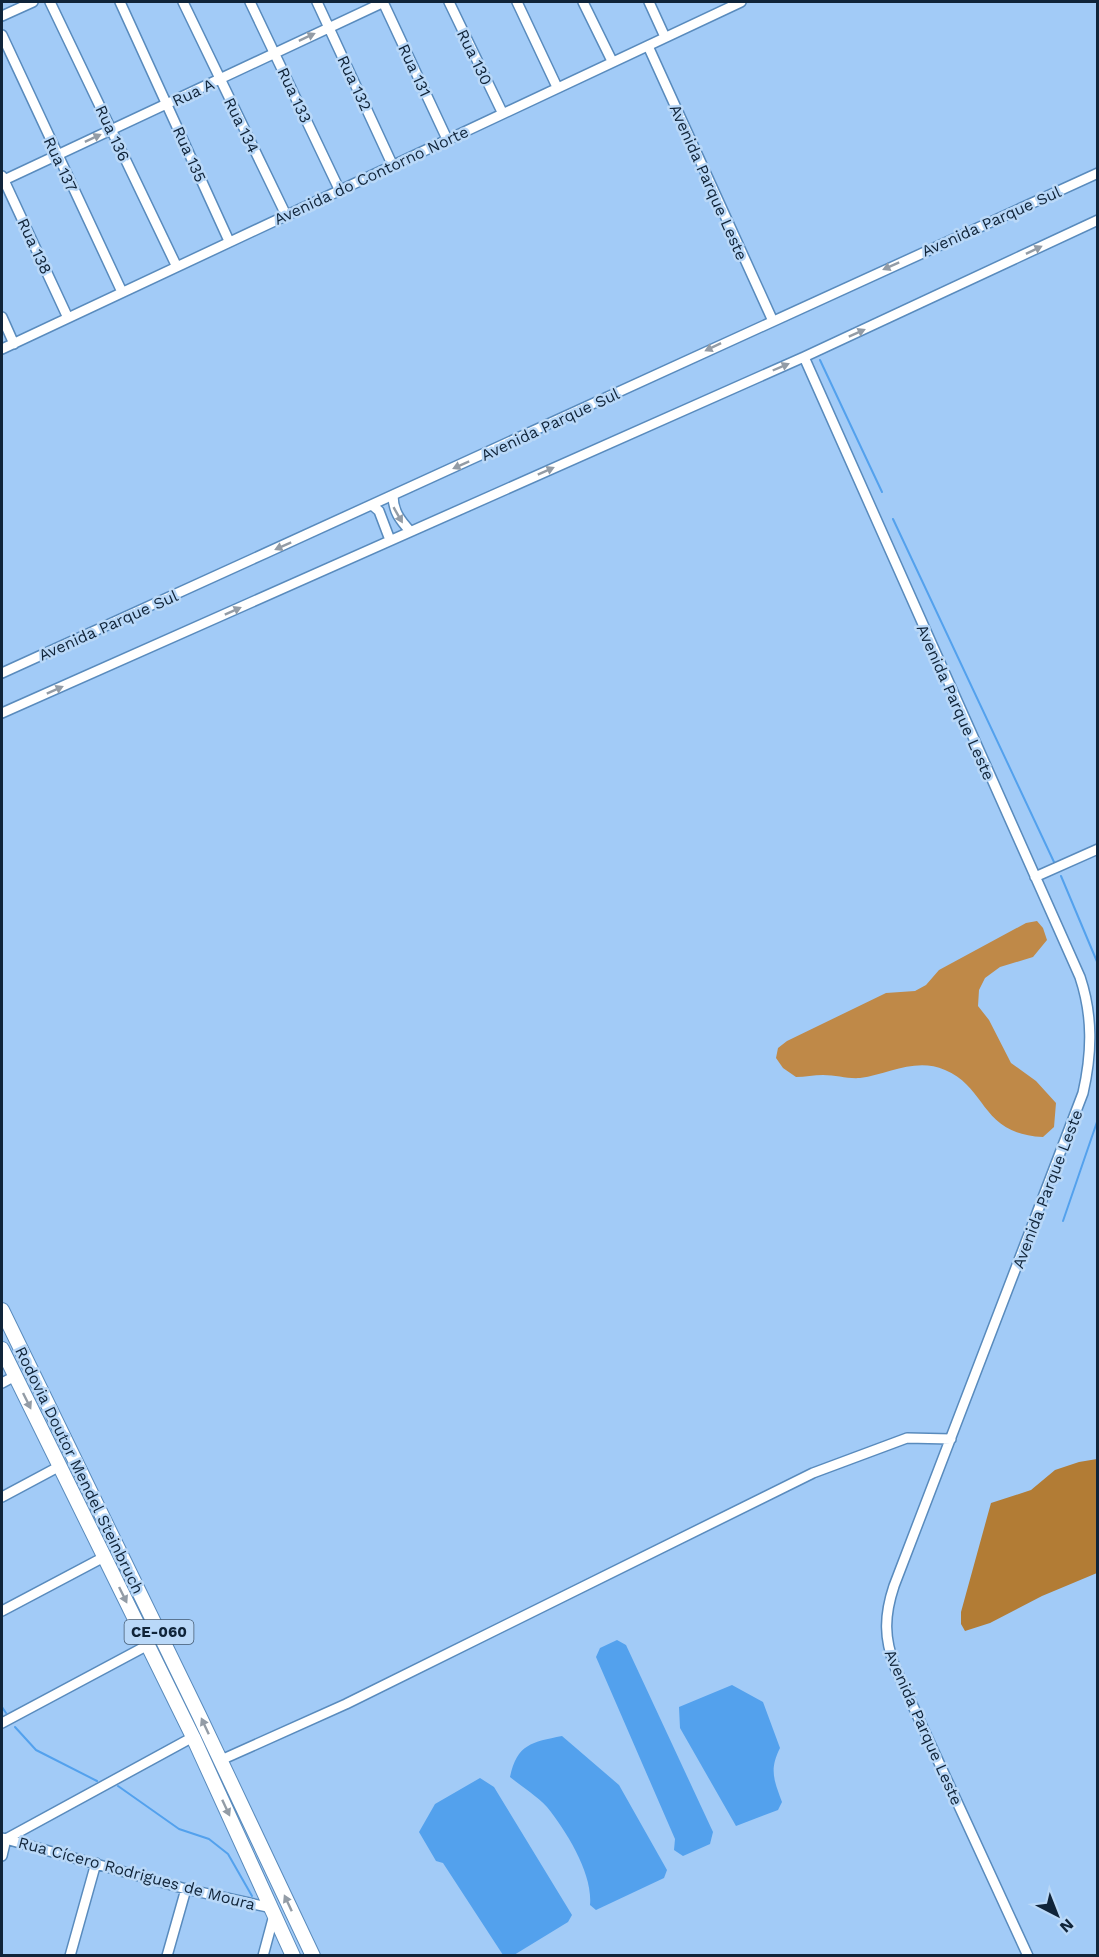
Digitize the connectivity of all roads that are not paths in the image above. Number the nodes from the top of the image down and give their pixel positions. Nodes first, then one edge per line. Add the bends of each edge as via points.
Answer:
1 (33, 2) edge
2 (50, 2) edge
3 (120, 2) edge
4 (183, 2) edge
5 (250, 2) edge
6 (317, 2) edge
7 (383, 2) edge
8 (449, 2) edge
9 (517, 2) edge
10 (583, 2) edge
11 (649, 2) edge
12 (715, 2) edge
13 (741, 2) edge
14 (719, 11) junction
15 (2, 16) edge
16 (329, 27) junction
17 (2, 35) edge
18 (665, 37) junction
19 (648, 46) junction
20 (274, 52) junction
21 (612, 62) junction
22 (220, 79) junction
23 (557, 87) junction
24 (168, 104) junction
25 (502, 112) junction
26 (111, 129) junction
27 (447, 139) junction
28 (57, 155) junction
29 (393, 164) junction
30 (1098, 173) edge
31 (2, 178) edge
32 (339, 189) junction
33 (285, 215) junction
34 (1098, 220) edge
35 (229, 241) junction
36 (176, 265) junction
37 (122, 292) junction
38 (2, 317) edge
39 (68, 318) junction
40 (772, 319) junction
41 (14, 344) junction
42 (2, 349) edge
43 (804, 357) junction
44 (393, 495) junction
45 (372, 505) junction
46 (410, 531) junction
47 (390, 540) junction
48 (3, 669) edge
49 (2, 713) edge
50 (1098, 849) edge
51 (1035, 877) junction
52 (2, 1310) edge
53 (2, 1348) edge
54 (15, 1376) junction
55 (2, 1383) edge
56 (951, 1439) junction
57 (60, 1466) junction
58 (2, 1497) edge
59 (104, 1557) junction
60 (2, 1611) edge
61 (148, 1646) junction
62 (2, 1723) edge
63 (193, 1737) junction
64 (221, 1760) junction
65 (4, 1838) edge
66 (2, 1856) edge
67 (96, 1863) junction
68 (186, 1889) junction
69 (273, 1912) junction
70 (70, 1956) edge
71 (167, 1956) edge
72 (263, 1956) edge
73 (294, 1956) edge
74 (313, 1956) edge
75 (1028, 1956) edge

1 - 15 street
2 - 26 street, Rua 136
3 - 24 street, Rua 135
4 - 22 street, Rua 134
5 - 20 street, Rua 133
6 - 16 street, Rua 132
7 - 16 street, Rua A
7 - 27 street, Rua 131
8 - 25 street, Rua 130
9 - 23 street
10 - 21 street
11 - 18 street
12 - 14 street
13 - 14 street, Avenida do Contorno Norte
14 - 18 street, Avenida do Contorno Norte
20 -> 16 street, Rua A
16 - 29 street, Rua 132
17 - 28 street, Rua 137
18 - 19 street, Avenida do Contorno Norte
19 - 21 street, Avenida do Contorno Norte
19 - 40 street, Avenida Parque Leste
20 - 22 street, Rua A
20 - 32 street, Rua 133
21 - 23 street, Avenida do Contorno Norte
22 - 24 street, Rua A
22 - 33 street, Rua 134
23 - 25 street, Avenida do Contorno Norte
24 - 26 street, Rua A
24 - 35 street, Rua 135
25 - 27 street, Avenida do Contorno Norte
28 -> 26 street, Rua A
26 - 36 street, Rua 136
27 - 29 street, Avenida do Contorno Norte
28 - 31 street, Rua A
28 - 37 street, Rua 137
29 - 32 street, Avenida do Contorno Norte
30 -> 40 street, Avenida Parque Sul
31 - 39 street, Rua 138
32 - 33 street, Avenida do Contorno Norte
33 - 35 street, Avenida do Contorno Norte
43 -> 34 street
35 - 36 street, Avenida do Contorno Norte
36 - 37 street, Avenida do Contorno Norte
37 - 39 street, Avenida do Contorno Norte
38 - 41 street
39 - 41 street, Avenida do Contorno Norte
40 -> 44 street, Avenida Parque Sul
41 - 42 street, Avenida do Contorno Norte
46 -> 43 street
43 - 51 street, Avenida Parque Leste
44 - 45 street, Avenida Parque Sul
44 -> 46 street via 393,507
45 - 47 street via 379,511
45 -> 48 street, Avenida Parque Sul
46 - 47 street
49 -> 47 street
50 - 51 street
51 - 56 street, Avenida Parque Leste via 1084,989 1091,1035 1088,1072
64 -> 52 highway, Rodovia Doutor Mendel Steinbruch / CE-060
53 - 54 highway, Rodovia Doutor Mendel Steinbruch / CE-060
54 - 55 street
54 -> 57 highway, Rodovia Doutor Mendel Steinbruch / CE-060
56 - 64 street via 907,1438 813,1473 346,1704
56 - 75 street, Avenida Parque Leste via 889,1602 886,1641
57 - 58 street
57 - 59 highway, Rodovia Doutor Mendel Steinbruch / CE-060
59 - 60 street
59 -> 61 highway, Rodovia Doutor Mendel Steinbruch / CE-060
61 - 62 street
61 - 63 highway, Rodovia Doutor Mendel Steinbruch / CE-060
63 - 65 street
63 -> 69 highway, Rodovia Doutor Mendel Steinbruch / CE-060
74 -> 64 highway, Rodovia Doutor Mendel Steinbruch / CE-060
65 - 66 street
65 - 67 street, Rua Cícero Rodrigues de Moura
67 - 68 street, Rua Cícero Rodrigues de Moura
67 - 70 street
68 - 69 street, Rua Cícero Rodrigues de Moura
68 - 71 street
69 - 72 street
69 - 73 highway, Rodovia Doutor Mendel Steinbruch / CE-060

